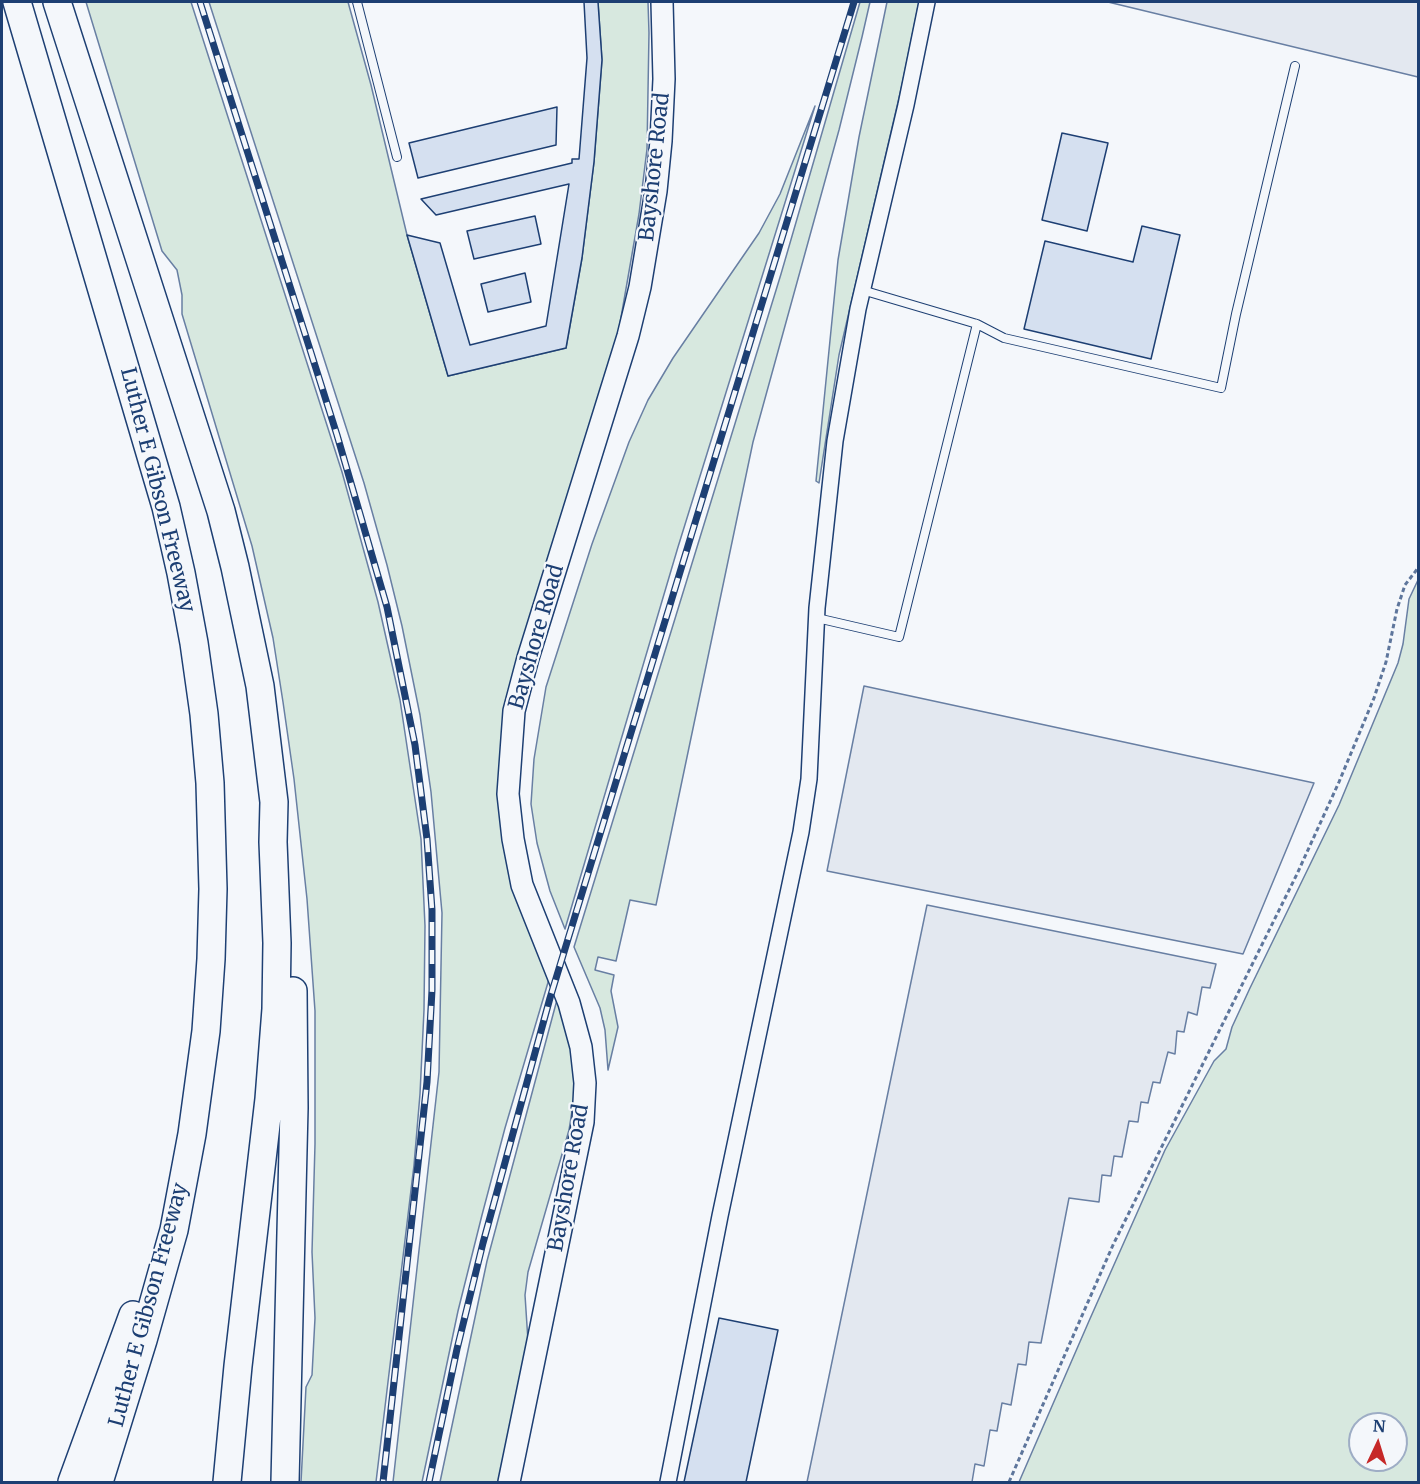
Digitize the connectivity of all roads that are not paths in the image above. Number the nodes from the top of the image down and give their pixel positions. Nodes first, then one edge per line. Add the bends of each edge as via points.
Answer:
1 (17, 2) edge
2 (357, 2) edge
3 (662, 2) edge
4 (927, 2) edge
5 (61, 7) edge
6 (1295, 66) dead end
7 (398, 157) dead end
8 (862, 290) junction
9 (977, 324) junction
10 (817, 618) junction
11 (274, 802) junction
12 (192, 1134) junction
13 (72, 1482) edge
14 (99, 1482) edge
15 (227, 1482) edge
16 (285, 1482) edge
17 (509, 1482) edge
18 (668, 1482) edge

1 - 12 highway, Luther E Gibson Freeway via 157,472 194,643 209,772 213,890 206,1031
2 - 7 lane
3 - 17 street, Bayshore Road via 661,141 640,287 514,711 508,794 513,839 522,885 569,1003 581,1047 585,1083 583,1122
4 - 8 street
5 - 11 highway via 220,511 260,686
6 - 9 lane via 1221,388 1004,338
8 - 9 lane
8 - 10 street via 835,441
9 - 10 lane via 899,637
10 - 18 street via 808,779 801,832
11 - 15 highway via 276,1009
11 - 16 highway via 286,842 293,969 294,1119
12 - 13 highway
12 - 14 highway, Luther E Gibson Freeway via 174,1230

